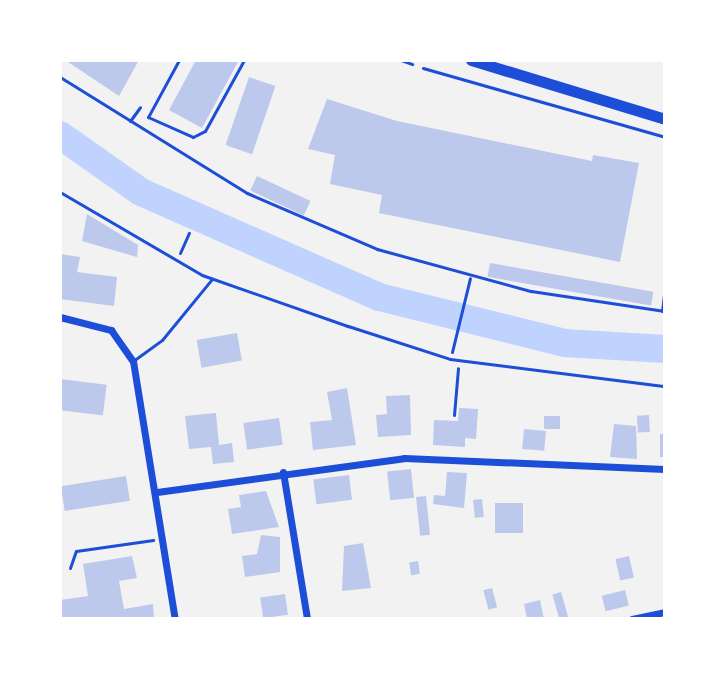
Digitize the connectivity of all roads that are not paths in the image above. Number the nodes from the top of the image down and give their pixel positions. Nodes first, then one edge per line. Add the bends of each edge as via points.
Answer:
1 (179, 60) edge
2 (244, 60) edge
3 (471, 60) edge
4 (665, 119) edge
5 (60, 192) edge
6 (212, 279) junction
7 (60, 317) edge
8 (133, 361) junction
9 (665, 386) edge
10 (665, 469) edge
11 (283, 472) junction
12 (157, 492) junction
13 (665, 612) edge
14 (175, 619) edge
15 (307, 619) edge
16 (632, 619) edge

1 - 2 lane via 149,112 180,135 205,131
3 - 4 main road
5 - 6 lane
6 - 8 lane via 162,340
6 - 9 lane via 450,359
7 - 8 street via 111,330
8 - 12 street
10 - 11 street via 404,458
11 - 12 street
11 - 15 street
12 - 14 street
13 - 16 street

